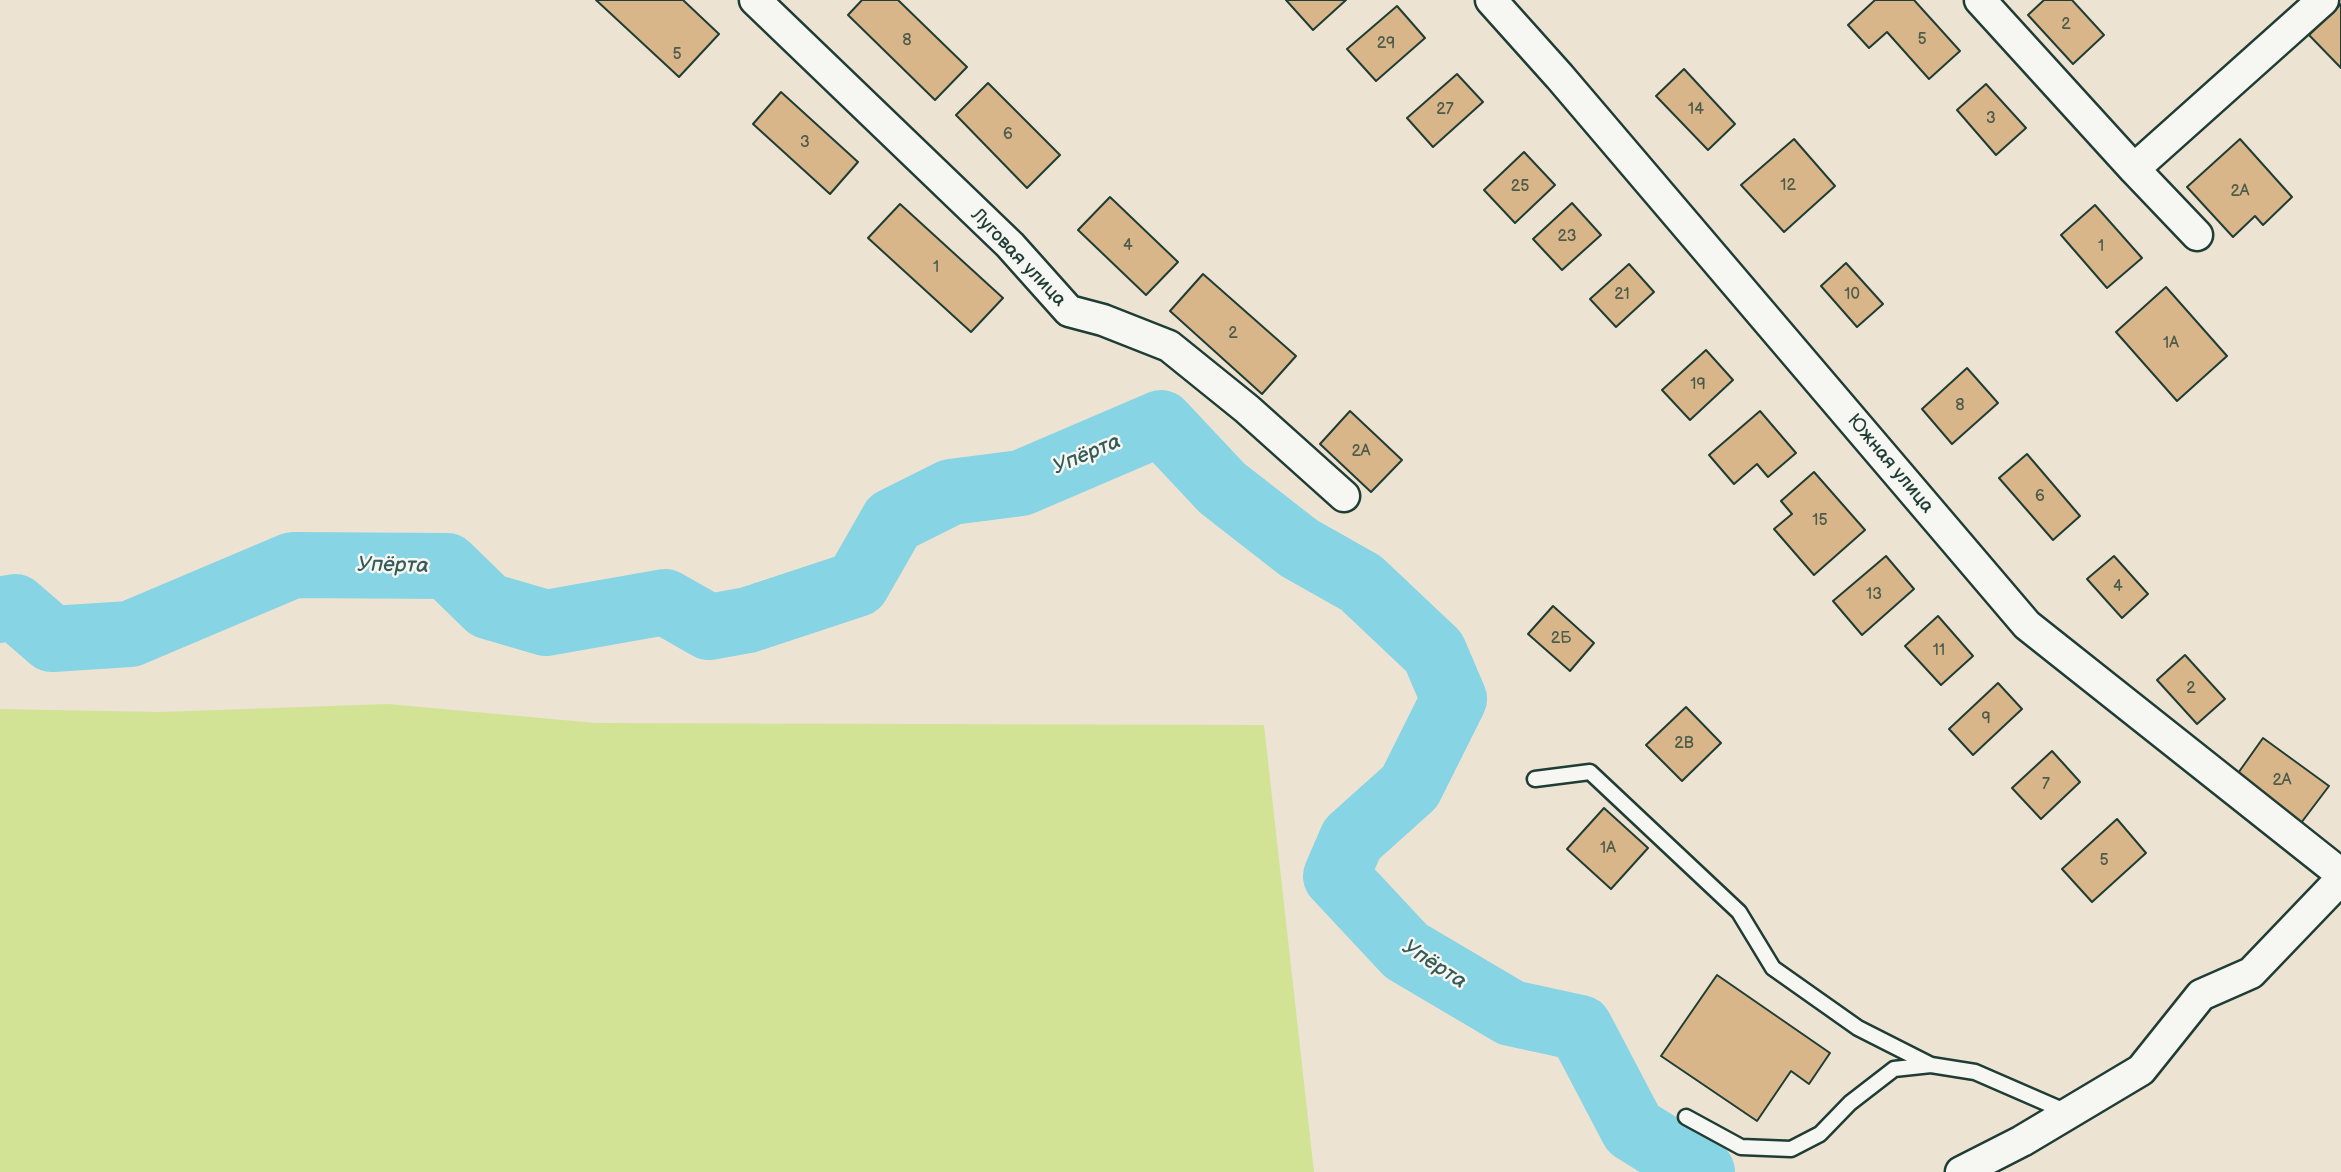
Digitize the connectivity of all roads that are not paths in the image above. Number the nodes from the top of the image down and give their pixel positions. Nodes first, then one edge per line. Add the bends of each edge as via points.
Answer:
1 (755, 0) edge
2 (1492, 0) edge
3 (1980, 0) edge
4 (2323, 0) edge
5 (2134, 169) junction
6 (2197, 235) dead end
7 (1344, 496) dead end
8 (1535, 779) dead end
9 (2341, 874) edge
10 (2341, 879) edge
11 (1931, 1065) junction
12 (2069, 1112) junction
13 (1686, 1117) dead end
14 (1961, 1172) edge

1 - 7 street, Луговая улица via 1010,245 1069,311 1169,346
2 - 9 street, Южная улица via 2027,625
3 - 5 street
4 - 5 street
5 - 6 street
8 - 11 lane via 1590,772 1739,912 1773,968 1858,1028
10 - 12 street via 2251,973 2201,995 2141,1070
11 - 12 lane via 1975,1072
11 - 13 lane via 1894,1069 1819,1134 1791,1149 1741,1147
12 - 14 street

